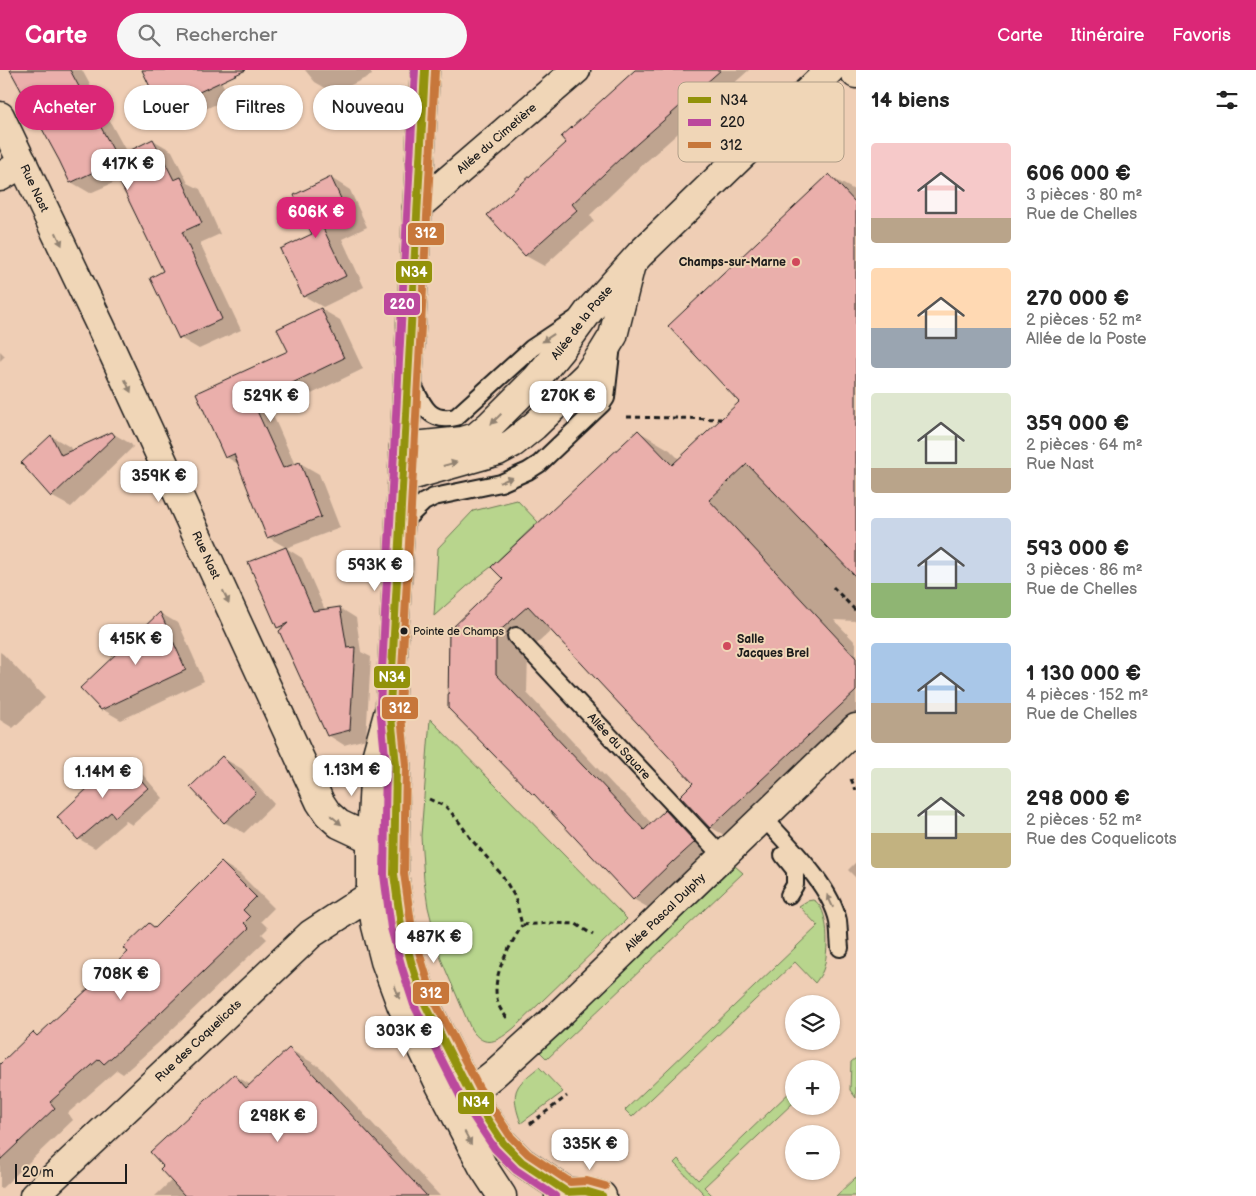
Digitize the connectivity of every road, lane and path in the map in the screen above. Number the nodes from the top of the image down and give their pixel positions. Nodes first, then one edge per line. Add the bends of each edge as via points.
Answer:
1 (425, 70) edge
2 (576, 70) edge
3 (830, 70) edge
4 (853, 70) edge
5 (856, 74) edge
6 (818, 82) edge
7 (0, 116) edge
8 (736, 162) edge
9 (23, 163) junction
10 (0, 177) edge
11 (417, 207) junction
12 (631, 264) junction
13 (588, 311) junction
14 (612, 336) junction
15 (407, 373) junction
16 (619, 417) dead end
17 (721, 420) dead end
18 (404, 447) junction
19 (403, 478) junction
20 (400, 525) junction
21 (833, 587) dead end
22 (856, 611) edge
23 (516, 636) dead end
24 (390, 707) junction
25 (856, 728) edge
26 (428, 798) dead end
27 (760, 822) junction
28 (371, 838) junction
29 (723, 857) junction
30 (371, 895) junction
31 (789, 895) dead end
32 (522, 925) junction
33 (598, 938) dead end
34 (840, 948) dead end
35 (509, 1021) dead end
36 (470, 1093) junction
37 (566, 1096) dead end
38 (529, 1125) dead end
39 (563, 1194) edge
40 (34, 1196) edge
41 (502, 1196) edge
42 (602, 1196) edge

1 - 11 street
2 - 11 street, Allée du Cimetière
3 - 6 street, Allée de la Poste
4 - 5 street
7 - 9 street, Rue Nast
8 - 12 street, Allée de la Poste
9 - 10 street
9 -> 28 street, Rue Nast via 320,802 339,824
11 - 15 street
12 - 13 street, Allée de la Poste
12 - 14 street, Allée de la Poste
13 -> 15 lane via 532,348 456,417 434,416 424,408
13 -> 18 street, Allée de la Poste via 537,378 476,437 463,442
19 -> 14 street, Allée de la Poste via 498,452 513,443 587,375
20 -> 14 lane via 434,497 501,483 540,464 606,398
15 - 18 street
16 - 17 path
18 - 19 street
19 - 20 street
20 - 24 street
21 - 22 path
23 - 29 lane, Allée du Square
24 - 28 street via 375,761
24 - 36 street via 396,765 394,874 401,925 424,1002
25 - 27 street, Allée Pascal Dulphy
26 - 32 path via 446,807 502,875 514,897
27 - 29 street, Allée Pascal Dulphy
27 - 31 lane via 795,870 795,885
34 -> 27 lane via 838,920 816,877
28 - 30 street
29 - 36 street, Allée Pascal Dulphy via 550,1023
30 - 40 street, Rue des Coquelicots via 312,934
30 -> 41 street via 385,961 401,1004 483,1167
32 - 33 path via 576,924
32 - 35 path via 497,977 496,994
36 - 39 street via 503,1143
37 - 38 path
39 - 42 street via 585,1191

